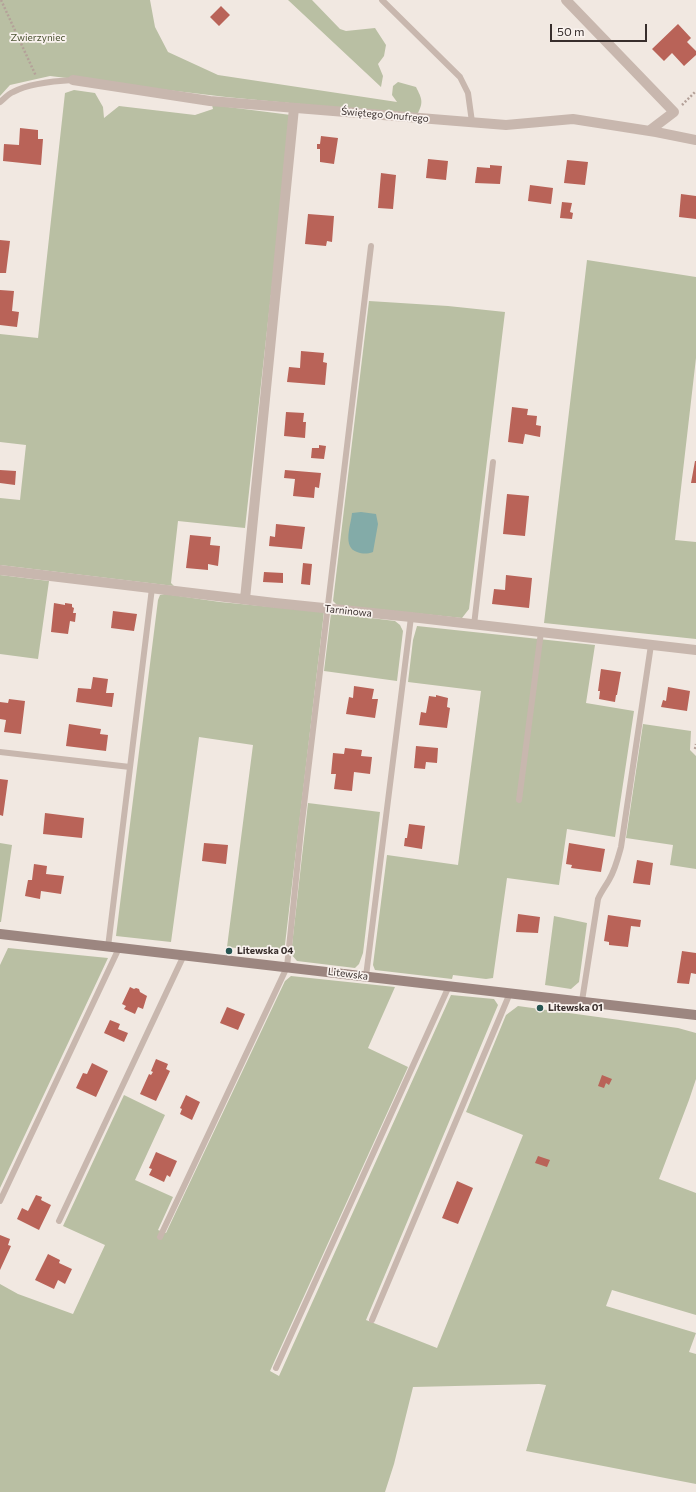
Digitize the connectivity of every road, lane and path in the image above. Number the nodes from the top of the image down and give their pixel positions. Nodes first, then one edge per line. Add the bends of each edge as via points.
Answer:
1 (1, 0) edge
2 (382, 0) edge
3 (566, 0) edge
4 (73, 80) joint
5 (40, 84) junction
6 (696, 91) edge
7 (0, 102) edge
8 (294, 108) junction
9 (674, 112) junction
10 (472, 122) junction
11 (649, 131) junction
12 (696, 140) edge
13 (371, 246) dead end
14 (493, 462) dead end
15 (0, 570) edge
16 (152, 588) junction
17 (245, 599) junction
18 (328, 609) junction
19 (411, 617) junction
20 (474, 625) junction
21 (541, 632) junction
22 (651, 645) junction
23 (696, 650) edge
24 (696, 744) edge
25 (695, 749) edge
26 (0, 752) edge
27 (130, 767) junction
28 (519, 800) dead end
29 (0, 934) edge
30 (114, 947) junction
31 (184, 955) junction
32 (287, 967) junction
33 (366, 976) junction
34 (449, 986) junction
35 (510, 993) junction
36 (582, 1001) junction
37 (696, 1015) edge
38 (0, 1201) edge
39 (59, 1221) dead end
40 (160, 1237) dead end
41 (372, 1320) dead end
42 (276, 1368) dead end

1 - 5 path
2 - 10 lane via 460,77 468,93
3 - 9 street
4 - 5 lane
4 - 8 street, Świętego Onufrego via 210,101
5 - 7 lane via 13,92
6 - 9 path
8 - 10 street, Świętego Onufrego
8 - 17 street
9 - 11 street
10 - 11 street, Świętego Onufrego via 506,125 573,119
11 - 12 street, Świętego Onufrego
13 - 18 lane
14 - 20 lane
15 - 16 street, Tarninowa
16 - 17 street, Tarninowa
16 - 27 lane
17 - 18 street, Tarninowa
18 - 19 street, Tarninowa
18 - 32 lane
19 - 20 street, Tarninowa
19 - 33 lane
20 - 21 street, Tarninowa
21 - 22 street, Tarninowa
21 - 28 lane
22 - 23 street, Tarninowa
22 - 36 lane via 621,847 610,880 598,899
24 - 25 path
26 - 27 lane
27 - 30 lane
29 - 30 street, Litewska
30 - 31 street, Litewska
30 - 38 lane
31 - 32 street, Litewska
31 - 39 lane
32 - 33 street, Litewska
32 - 40 lane
33 - 34 street, Litewska
34 - 35 street, Litewska
34 - 42 lane
35 - 36 street, Litewska
35 - 41 lane
36 - 37 street, Litewska

